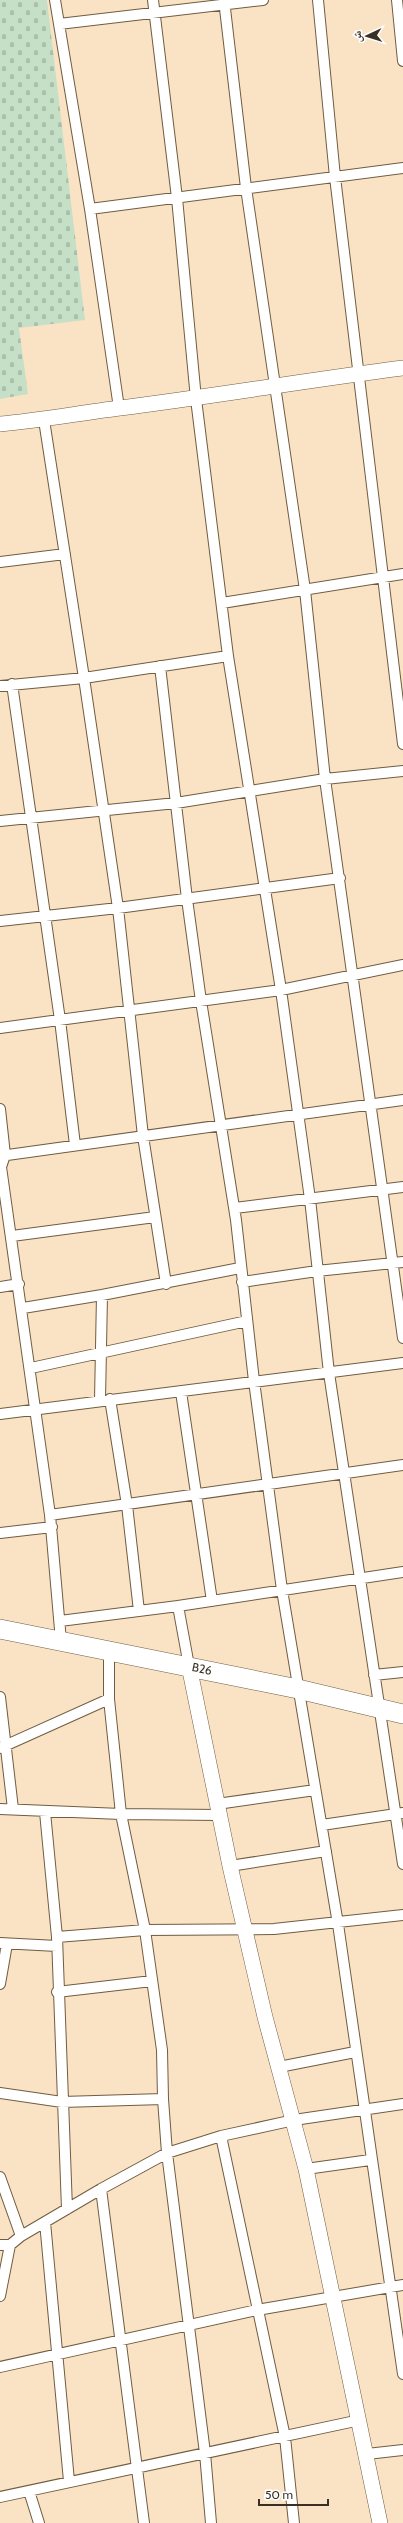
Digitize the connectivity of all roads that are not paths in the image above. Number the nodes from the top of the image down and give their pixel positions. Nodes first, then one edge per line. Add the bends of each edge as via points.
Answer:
1 (55, 0) edge
2 (153, 0) edge
3 (263, 0) edge
4 (318, 0) edge
5 (397, 0) edge
6 (224, 2) edge
7 (154, 12) junction
8 (401, 20) edge
9 (59, 24) junction
10 (403, 61) edge
11 (403, 168) edge
12 (335, 177) junction
13 (246, 188) junction
14 (177, 198) junction
15 (90, 209) junction
16 (403, 368) edge
17 (359, 374) junction
18 (274, 386) junction
19 (196, 399) junction
20 (119, 408) junction
21 (44, 420) junction
22 (0, 424) edge
23 (65, 554) junction
24 (0, 562) edge
25 (403, 574) edge
26 (383, 577) junction
27 (305, 590) junction
28 (222, 603) junction
29 (228, 656) junction
30 (160, 666) junction
31 (84, 678) junction
32 (12, 684) junction
33 (0, 686) edge
34 (403, 744) edge
35 (403, 770) edge
36 (325, 779) junction
37 (251, 790) junction
38 (176, 803) junction
39 (102, 810) junction
40 (31, 817) junction
41 (0, 821) edge
42 (340, 878) junction
43 (265, 888) junction
44 (187, 899) junction
45 (118, 908) junction
46 (46, 915) junction
47 (0, 921) edge
48 (403, 965) edge
49 (353, 975) junction
50 (281, 990) junction
51 (201, 1001) junction
52 (130, 1010) junction
53 (60, 1020) junction
54 (0, 1028) edge
55 (403, 1100) edge
56 (369, 1104) junction
57 (0, 1109) edge
58 (297, 1116) junction
59 (221, 1124) junction
60 (143, 1136) junction
61 (75, 1145) junction
62 (3, 1155) edge
63 (403, 1187) edge
64 (381, 1190) junction
65 (310, 1199) junction
66 (235, 1208) junction
67 (155, 1217) junction
68 (12, 1236) junction
69 (392, 1262) junction
70 (403, 1262) edge
71 (240, 1268) junction
72 (317, 1271) junction
73 (242, 1282) junction
74 (18, 1284) junction
75 (166, 1284) junction
76 (0, 1287) edge
77 (102, 1296) junction
78 (23, 1308) junction
79 (247, 1321) junction
80 (403, 1338) edge
81 (100, 1353) junction
82 (403, 1363) edge
83 (31, 1368) junction
84 (329, 1373) junction
85 (254, 1381) junction
86 (181, 1392) junction
87 (105, 1400) junction
88 (35, 1410) junction
89 (0, 1414) edge
90 (403, 1465) edge
91 (345, 1473) junction
92 (269, 1484) junction
93 (198, 1494) junction
94 (127, 1505) junction
95 (50, 1515) junction
96 (52, 1527) junction
97 (0, 1533) edge
98 (403, 1572) edge
99 (361, 1579) junction
100 (282, 1590) junction
101 (212, 1601) junction
102 (178, 1606) junction
103 (139, 1611) junction
104 (60, 1621) junction
105 (0, 1629) edge
106 (61, 1642) junction
107 (109, 1651) junction
108 (189, 1666) junction
109 (403, 1672) edge
110 (374, 1675) junction
111 (298, 1689) junction
112 (0, 1697) edge
113 (110, 1699) junction
114 (381, 1709) junction
115 (403, 1714) edge
116 (2, 1746) edge
117 (316, 1790) junction
118 (0, 1809) edge
119 (13, 1809) junction
120 (218, 1809) junction
121 (45, 1812) junction
122 (121, 1814) junction
123 (399, 1814) edge
124 (322, 1825) junction
125 (326, 1851) junction
126 (403, 1864) edge
127 (230, 1866) junction
128 (403, 1915) edge
129 (338, 1924) junction
130 (145, 1930) junction
131 (245, 1930) junction
132 (57, 1941) junction
133 (4, 1943) edge
134 (152, 1981) junction
135 (0, 1984) edge
136 (57, 1992) junction
137 (355, 2052) junction
138 (279, 2067) junction
139 (0, 2093) edge
140 (163, 2100) junction
141 (62, 2102) junction
142 (403, 2104) edge
143 (363, 2109) junction
144 (294, 2120) junction
145 (221, 2136) junction
146 (168, 2153) junction
147 (370, 2160) junction
148 (306, 2169) junction
149 (0, 2177) edge
150 (101, 2189) junction
151 (67, 2208) junction
152 (45, 2222) junction
153 (21, 2236) junction
154 (5, 2245) edge
155 (403, 2284) edge
156 (389, 2286) junction
157 (0, 2296) edge
158 (333, 2296) junction
159 (257, 2310) junction
160 (189, 2324) junction
161 (122, 2342) junction
162 (57, 2355) junction
163 (0, 2367) edge
164 (403, 2374) edge
165 (360, 2420) junction
166 (285, 2437) junction
167 (403, 2450) edge
168 (205, 2453) junction
169 (367, 2454) junction
170 (138, 2468) junction
171 (68, 2481) junction
172 (29, 2491) junction
173 (0, 2497) edge
174 (39, 2523) edge
175 (144, 2523) edge
176 (211, 2523) edge
177 (294, 2523) edge
178 (380, 2523) edge

1 - 9 street
2 - 7 street
3 - 6 street
4 - 12 street
5 - 8 street
6 - 7 street
6 - 13 street
7 - 9 street
7 - 14 street
8 - 10 street
9 - 15 street
11 - 12 street
12 - 13 street
12 - 17 street
13 - 14 street
13 - 18 street
14 - 15 street
14 - 19 street
15 - 20 street
16 - 17 street
17 - 18 street
17 - 26 street
18 - 19 street
18 - 27 street
19 - 20 street
19 - 28 street
20 - 21 street
21 - 22 street
21 - 23 street
23 - 24 street
23 - 31 street
25 - 26 street
26 - 27 street
26 - 34 street
27 - 28 street
27 - 36 street
28 - 29 street
29 - 30 street
29 - 37 street
30 - 31 street
30 - 38 street
31 - 32 street
31 - 39 street
32 - 33 street
32 - 40 street
35 - 36 street
36 - 37 street
36 - 42 street
37 - 38 street
37 - 43 street
38 - 39 street
38 - 44 street
39 - 40 street
39 - 45 street
40 - 41 street
40 - 46 street
42 - 43 street
42 - 49 street
43 - 44 street
43 - 50 street
44 - 45 street
44 - 51 street
45 - 46 street
45 - 52 street
46 - 47 street
46 - 53 street
48 - 49 street
49 - 50 street
49 - 56 street
50 - 51 street
50 - 58 street
51 - 52 street
51 - 59 street
52 - 53 street
52 - 60 street
53 - 54 street
53 - 61 street
55 - 56 street
56 - 58 street
56 - 64 street
57 - 62 street
58 - 59 street
58 - 65 street
59 - 60 street
59 - 66 street
60 - 61 street
60 - 67 street
61 - 62 street
62 - 68 street via 1,1167
63 - 64 street
64 - 65 street
64 - 69 street
65 - 66 street
65 - 72 street
66 - 71 street
67 - 68 street
67 - 75 street
68 - 74 street
69 - 70 street
69 - 72 street
69 - 80 street
71 - 73 street
71 - 75 street
72 - 73 street
72 - 84 street
73 - 79 street
74 - 76 street
74 - 78 street
75 - 77 street
77 - 78 street
77 - 81 street
78 - 83 street
79 - 81 street
79 - 85 street
81 - 83 street
81 - 87 street
82 - 84 street
83 - 88 street
84 - 85 street
84 - 91 street
85 - 86 street
85 - 92 street
86 - 87 street
86 - 93 street
87 - 88 street
87 - 94 street
88 - 89 street
88 - 95 street
90 - 91 street
91 - 92 street
91 - 99 street
92 - 93 street
92 - 100 street
93 - 94 street
93 - 101 street
94 - 95 street
94 - 103 street
95 - 96 street
96 - 97 street
96 - 104 street
98 - 99 street
99 - 100 street
99 - 110 street
100 - 101 street
100 - 111 street
101 - 102 street
102 - 103 street
102 - 108 street
103 - 104 street
104 - 106 street
105 - 106 highway, B26
106 - 107 highway, B26
107 - 108 highway, B26
107 - 113 street
108 - 111 highway, B26
108 - 120 street
109 - 110 street
110 - 114 street
111 - 114 highway, B26
111 - 117 street
112 - 116 street
113 - 116 street
113 - 122 street
114 - 115 highway, B26
114 - 123 street
116 - 119 street
117 - 120 street
117 - 124 street
118 - 119 street
119 - 121 street
120 - 122 street
120 - 127 street
121 - 122 street
121 - 132 street
122 - 130 street
123 - 124 street
123 - 126 street
124 - 125 street
125 - 127 street
125 - 129 street
127 - 131 street
128 - 129 street
129 - 131 street
129 - 137 street
130 - 131 street
130 - 132 street
130 - 134 street
131 - 138 street
132 - 133 street
132 - 136 street
133 - 135 street
134 - 136 street
134 - 140 street via 162,2050
136 - 141 street
137 - 138 street
137 - 143 street
138 - 144 street
139 - 141 street
140 - 141 street
140 - 146 street
141 - 151 street
142 - 143 street
143 - 144 street
143 - 147 street
144 - 145 street
144 - 148 street
145 - 146 street
145 - 159 street
146 - 150 street
146 - 160 street
147 - 148 street
147 - 156 street
148 - 158 street
149 - 153 street
150 - 151 street
150 - 161 street
151 - 152 street
152 - 153 street
152 - 162 street
153 - 154 street
154 - 157 street
155 - 156 street
156 - 158 street
156 - 164 street
158 - 159 street
158 - 165 street
159 - 160 street
159 - 166 street
160 - 161 street
160 - 168 street
161 - 162 street
161 - 170 street
162 - 163 street
162 - 171 street
165 - 166 street
165 - 169 street
166 - 168 street
166 - 177 street
167 - 169 street
168 - 170 street
168 - 176 street
169 - 178 street
170 - 171 street
170 - 175 street
171 - 172 street
172 - 173 street
172 - 174 street

